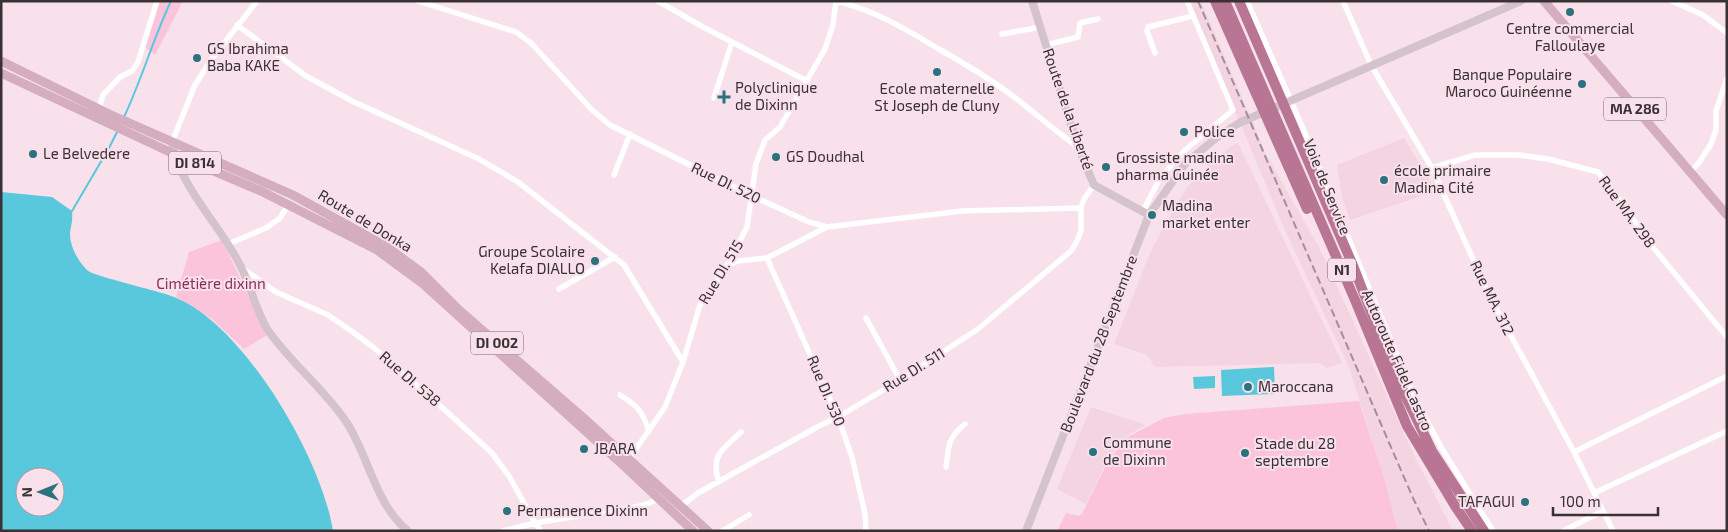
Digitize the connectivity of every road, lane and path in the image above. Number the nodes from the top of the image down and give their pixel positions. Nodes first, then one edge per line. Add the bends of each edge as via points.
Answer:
1 (157, 1) edge
2 (257, 1) edge
3 (418, 1) edge
4 (658, 1) edge
5 (836, 1) edge
6 (1032, 1) edge
7 (1187, 1) edge
8 (1216, 1) edge
9 (1225, 1) edge
10 (1239, 1) edge
11 (1247, 1) edge
12 (1343, 1) edge
13 (1521, 1) edge
14 (1544, 1) edge
15 (1672, 1) edge
16 (1194, 16) junction
17 (1098, 19) dead end
18 (237, 25) junction
19 (1041, 27) junction
20 (1727, 32) edge
21 (1002, 34) dead end
22 (732, 42) junction
23 (1046, 45) junction
24 (1155, 53) dead end
25 (1, 61) edge
26 (1371, 65) junction
27 (1, 74) edge
28 (1727, 78) edge
29 (807, 81) junction
30 (714, 98) dead end
31 (99, 109) junction
32 (1263, 113) junction
33 (107, 118) junction
34 (130, 128) junction
35 (630, 134) junction
36 (172, 142) junction
37 (1078, 148) junction
38 (174, 154) junction
39 (1432, 168) junction
40 (1689, 173) junction
41 (614, 175) dead end
42 (1094, 184) junction
43 (265, 189) junction
44 (752, 196) junction
45 (288, 205) junction
46 (1082, 208) junction
47 (1146, 213) junction
48 (1727, 216) edge
49 (827, 227) junction
50 (228, 244) junction
51 (615, 257) junction
52 (767, 258) junction
53 (727, 266) junction
54 (242, 267) junction
55 (559, 289) dead end
56 (866, 318) dead end
57 (1727, 337) edge
58 (683, 362) junction
59 (1727, 376) edge
60 (900, 380) junction
61 (620, 395) dead end
62 (838, 418) junction
63 (965, 424) dead end
64 (1407, 426) junction
65 (649, 431) junction
66 (1727, 431) edge
67 (741, 432) dead end
68 (1574, 452) junction
69 (629, 459) junction
70 (946, 467) dead end
71 (719, 482) junction
72 (1594, 493) junction
73 (659, 499) junction
74 (681, 506) junction
75 (1603, 511) junction
76 (749, 515) dead end
77 (535, 524) junction
78 (1572, 529) edge
79 (408, 531) edge
80 (503, 531) edge
81 (541, 531) edge
82 (693, 531) edge
83 (708, 531) edge
84 (722, 531) edge
85 (866, 531) edge
86 (1026, 531) edge
87 (1472, 531) edge
88 (1484, 531) edge
89 (1492, 531) edge
90 (1564, 531) edge
91 (1612, 531) edge

1 - 31 street via 138,62 104,95
2 - 18 street
3 - 35 street, Rue DI. 520 via 516,32 531,43 592,110 610,125
4 - 22 street
5 - 29 street, Rue DI. 515 via 825,49
5 - 37 street via 861,7 959,60 1006,91
6 - 19 main road, Route de la Liberté
7 - 16 street
8 - 32 highway
9 - 64 highway, Autoroute Fidel Castro / N1
10 - 88 highway, Autoroute Fidel Castro / N1 via 1354,268 1395,374 1432,451
11 - 89 street, Voie de Service via 1410,386 1441,447
12 - 26 street, Rue MA. 312
13 - 26 main road
14 - 40 main road, MA 286
15 - 20 street via 1703,15
16 - 24 street via 1148,27
16 - 47 street via 1233,110 1185,150 1160,178
17 - 23 street via 1080,23 1078,38
18 - 36 street via 195,85
18 - 51 street via 306,76 352,101 478,159 518,182
19 - 21 street
19 - 23 main road, Route de la Liberté
22 - 29 street
22 - 30 street
23 - 37 main road, Route de la Liberté
25 - 31 main road
26 - 32 main road, Boulevard du 28 Septembre
26 - 39 street, Rue MA. 312
27 - 33 main road
28 - 40 street via 1716,111 1716,130 1711,144
29 - 44 street, Rue DI. 515 via 780,127 765,140 756,164
31 - 33 main road
32 - 47 main road, Boulevard du 28 Septembre via 1239,123 1184,164
32 - 64 highway via 1368,349
33 - 34 main road
34 - 36 main road, Route de Donka / DI 814
34 - 38 main road, Route de Donka / DI 814
35 - 41 street
35 - 44 street, Rue DI. 520
36 - 38 main road
36 - 43 main road, Route de Donka / DI 814
37 - 42 main road, Route de la Liberté
38 - 43 main road, Route de Donka / DI 814
38 - 50 main road via 190,188
39 - 57 street, Rue MA. 298 via 1475,155 1519,155 1598,172 1652,246
39 - 68 street, Rue MA. 312 via 1497,310
40 - 48 main road, MA 286
42 - 46 street, Rue DI. 511
42 - 47 main road, Route de la Liberté
43 - 45 main road, Route de Donka / DI 002
43 - 69 main road, Route de Donka / DI 002 via 293,195 387,247 421,272 459,310
44 - 49 street, Rue DI. 520
44 - 53 street, Rue DI. 515 via 747,227
45 - 50 street via 280,218 266,228
45 - 73 main road, Route de Donka / DI 002 via 377,250 423,284
46 - 49 street, Rue DI. 520 via 962,212
46 - 60 street, Rue DI. 511 via 1081,231 1071,251 978,329
47 - 86 main road, Boulevard du 28 Septembre
49 - 52 street
50 - 54 main road
51 - 55 street
51 - 58 street via 624,265
52 - 53 street via 738,261
52 - 62 street, Rue DI. 530
53 - 58 street, Rue DI. 515 via 700,305
54 - 77 street, Rue DI. 538 via 276,292 328,315 373,347 492,453 509,476
54 - 79 main road via 268,331 347,424 386,506
56 - 60 street
58 - 65 street, Rue DI. 515 via 665,407
59 - 68 street
60 - 62 street, Rue DI. 511
61 - 65 street via 637,406
62 - 71 street, Rue DI. 511
62 - 85 street, Rue DI. 530 via 852,457
63 - 70 street via 950,439
64 - 87 highway, Autoroute Fidel Castro / N1
65 - 69 street, Rue DI. 515
66 - 72 street
67 - 71 street via 716,459
68 - 72 street, Rue MA. 312
69 - 74 main road, Route de Donka / DI 002
71 - 74 street, Rue DI. 511
72 - 75 street, Rue MA. 312
73 - 77 street via 641,506
73 - 82 main road, Route de Donka / DI 002
74 - 83 main road, Route de Donka / DI 002
75 - 78 street
75 - 91 street, Rue MA. 312
76 - 84 street
77 - 80 street
77 - 81 street, Rue DI. 538
78 - 90 street

